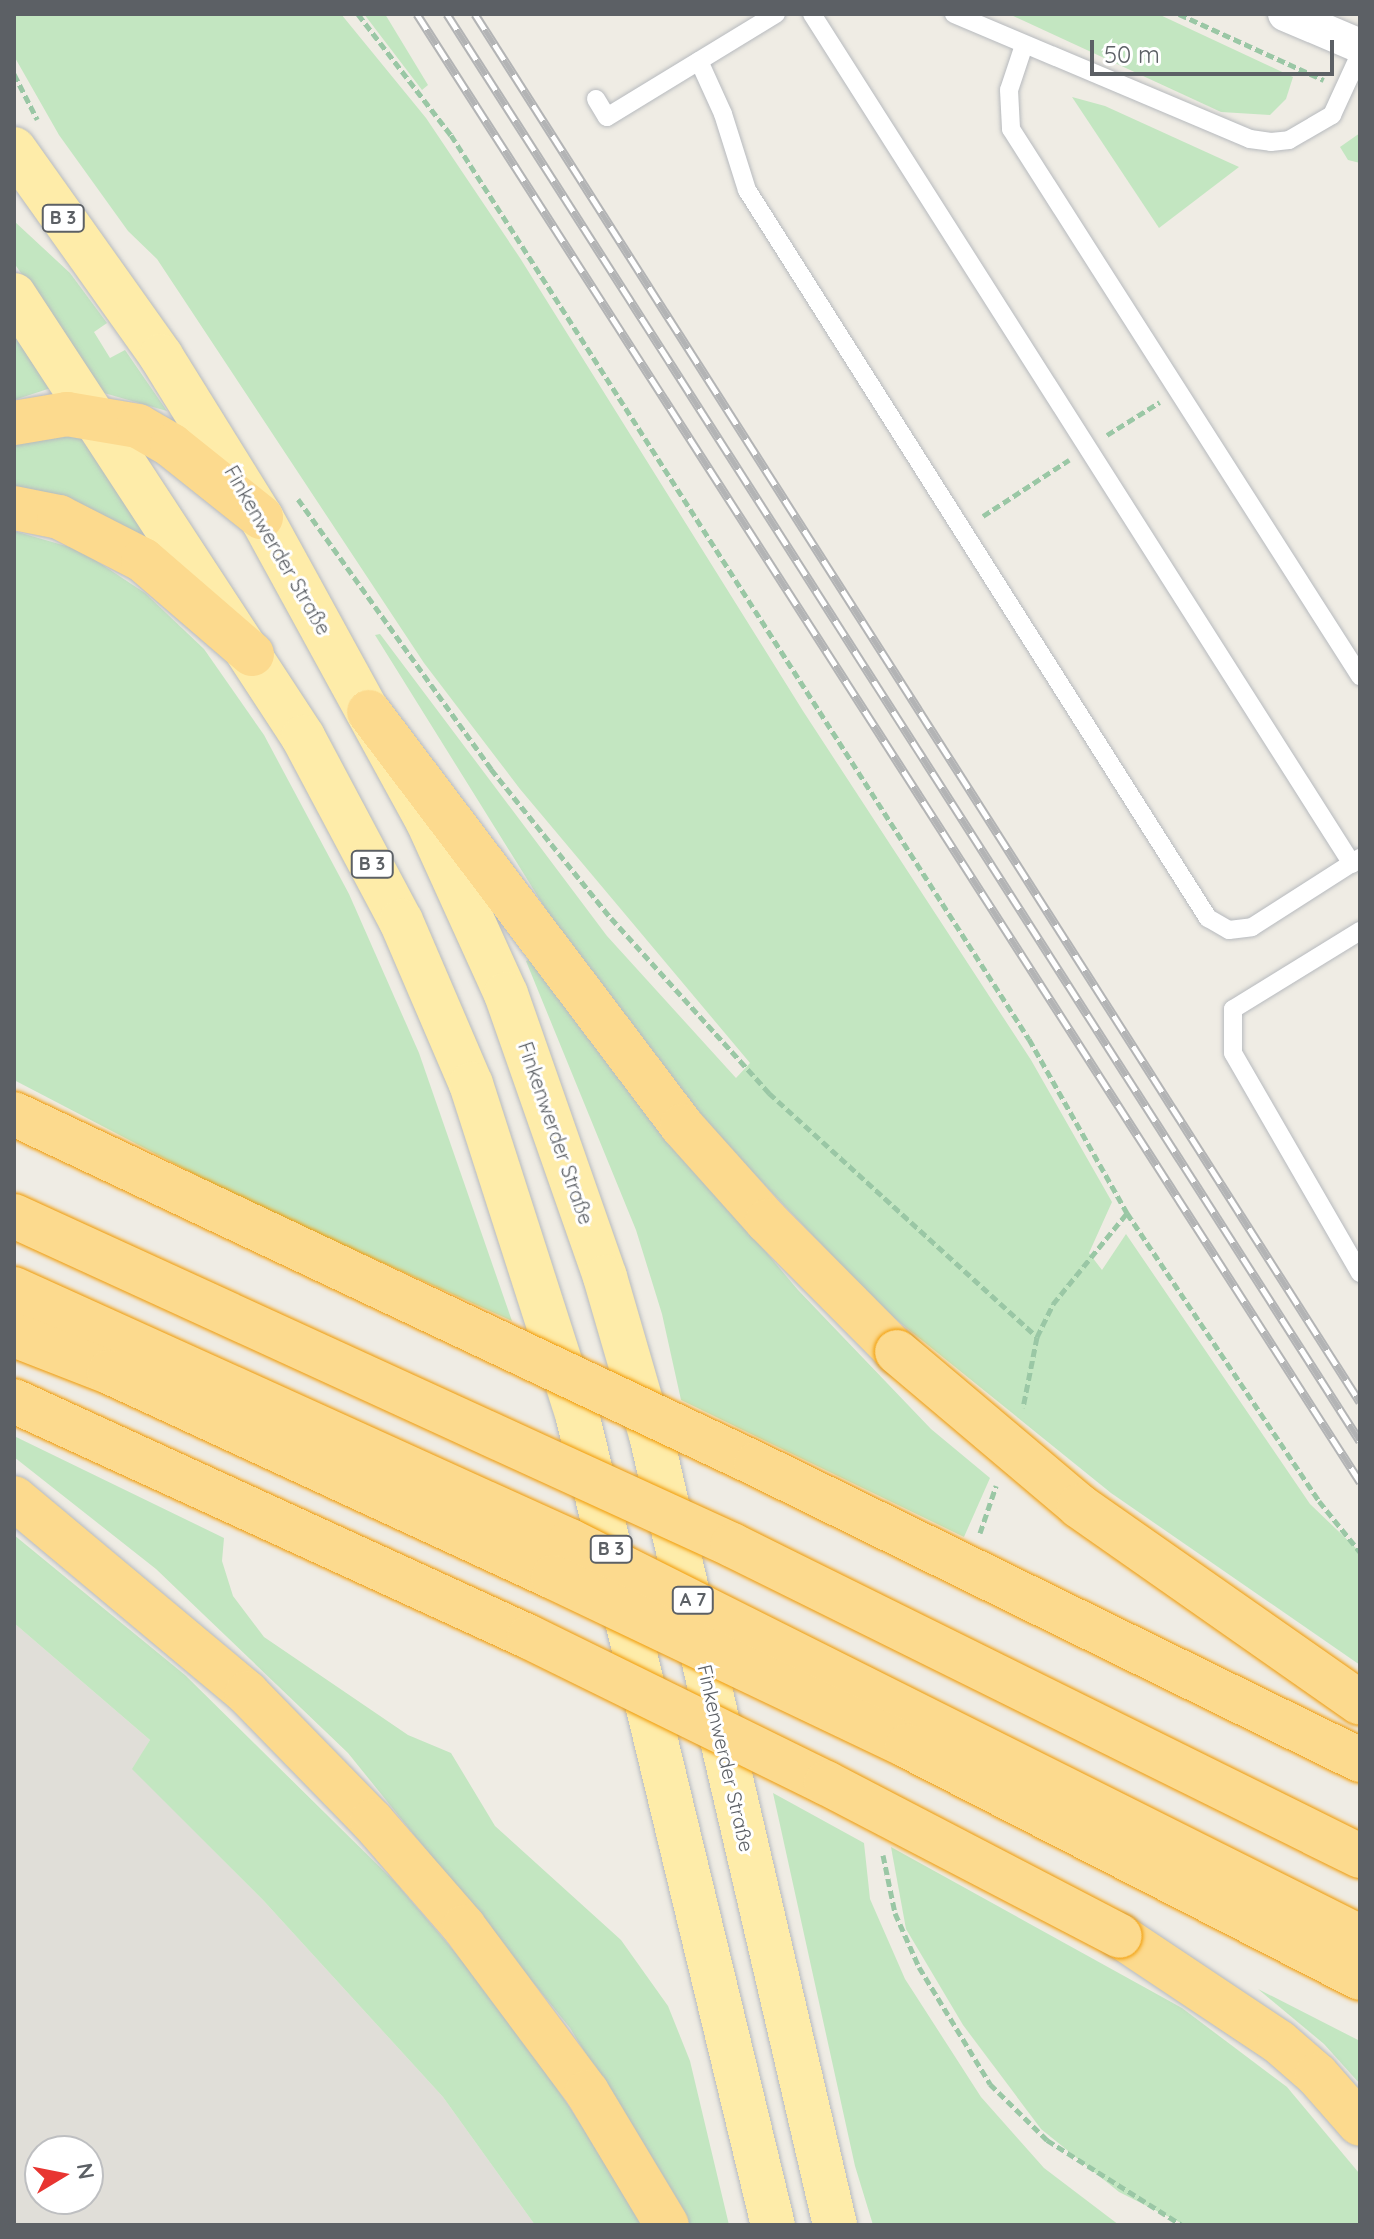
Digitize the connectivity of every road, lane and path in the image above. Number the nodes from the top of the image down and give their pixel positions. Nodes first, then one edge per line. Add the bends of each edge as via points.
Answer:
1 (358, 14) edge
2 (776, 14) edge
3 (812, 14) edge
4 (954, 14) edge
5 (1179, 14) edge
6 (1285, 14) edge
7 (1024, 45) junction
8 (1360, 46) edge
9 (1360, 54) edge
10 (699, 61) junction
11 (1346, 90) junction
12 (596, 99) dead end
13 (14, 149) edge
14 (14, 295) edge
15 (96, 417) junction
16 (14, 423) edge
17 (14, 508) edge
18 (261, 517) junction
19 (252, 654) junction
20 (1360, 676) edge
21 (369, 712) junction
22 (1356, 861) edge
23 (1360, 931) edge
24 (14, 1114) edge
25 (1127, 1213) junction
26 (14, 1216) edge
27 (1360, 1273) edge
28 (14, 1289) edge
29 (14, 1335) edge
30 (1037, 1337) dead end
31 (14, 1401) edge
32 (14, 1498) edge
33 (1360, 1552) edge
34 (1360, 1703) edge
35 (1360, 1760) edge
36 (1360, 1856) edge
37 (1360, 1937) edge
38 (1360, 1978) edge
39 (1360, 2124) edge
40 (667, 2225) edge
41 (773, 2225) edge
42 (835, 2225) edge

1 - 25 path via 451,135 1020,1026
2 - 10 lane
3 - 22 lane
4 - 7 lane
5 - 11 path
6 - 8 street
7 - 11 lane via 1250,139 1289,140 1315,128 1332,115
7 - 20 lane via 1009,90 1011,129
9 - 11 lane
10 - 12 lane via 607,117
10 - 22 lane via 723,114 747,190 1208,918 1229,930 1252,927
13 - 18 main road, Finkenwerder Straße / B 3 via 161,356
14 - 15 main road, B 3
15 - 16 highway via 67,414
15 - 18 highway via 138,426 172,446
15 - 19 main road, B 3
17 - 19 highway via 59,517 143,560
18 - 21 main road, Finkenwerder Straße / B 3
19 - 41 main road, B 3 via 347,814 401,921 471,1084 519,1221 578,1418
21 - 34 highway, bridge via 682,1126 897,1352 1079,1506
21 - 42 main road, Finkenwerder Straße / B 3 via 427,820 506,994 605,1277 651,1435
23 - 27 lane via 1233,1009 1233,1053
24 - 35 highway, bridge via 770,1471
25 - 30 path via 1053,1304
25 - 33 path via 1319,1501
26 - 36 highway, bridge via 732,1545
28 - 37 highway, A 7, bridge via 570,1541
29 - 38 highway, A 7, bridge via 109,1372 907,1746
31 - 39 highway, bridge via 529,1637 1120,1936 1279,2042
32 - 40 highway via 247,1693 372,1821 464,1927 587,2092

